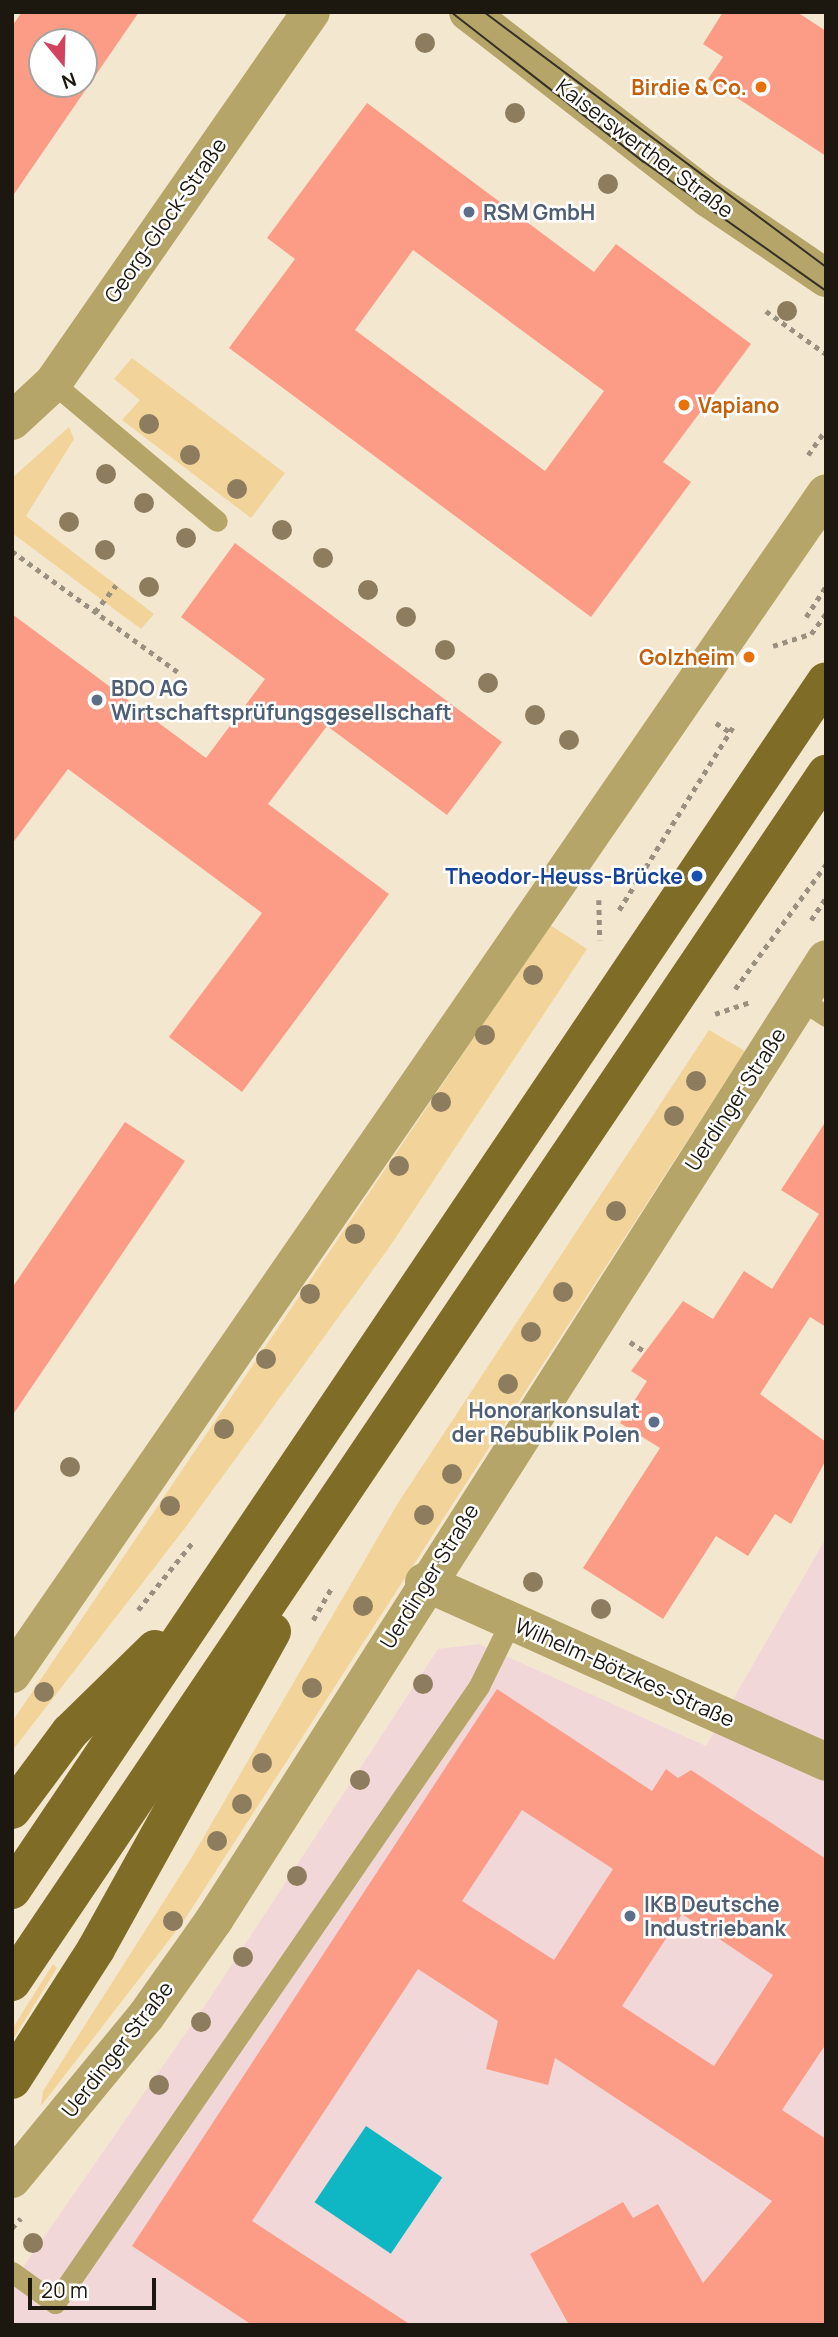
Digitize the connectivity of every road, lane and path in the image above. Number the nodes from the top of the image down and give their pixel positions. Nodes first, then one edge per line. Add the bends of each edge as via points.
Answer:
1 (311, 12) edge
2 (468, 12) edge
3 (826, 278) edge
4 (766, 311) dead end
5 (826, 355) edge
6 (53, 383) junction
7 (12, 421) edge
8 (826, 493) edge
9 (217, 521) dead end
10 (12, 551) edge
11 (116, 585) dead end
12 (826, 586) edge
13 (95, 612) junction
14 (826, 613) edge
15 (806, 617) dead end
16 (760, 655) dead end
17 (178, 672) dead end
18 (826, 681) edge
19 (722, 711) dead end
20 (714, 723) junction
21 (735, 724) dead end
22 (730, 732) junction
23 (707, 734) dead end
24 (826, 774) edge
25 (826, 864) edge
26 (603, 891) dead end
27 (601, 945) junction
28 (596, 953) dead end
29 (826, 959) edge
30 (731, 993) dead end
31 (723, 1004) dead end
32 (813, 1007) edge
33 (714, 1014) dead end
34 (628, 1340) dead end
35 (644, 1352) dead end
36 (316, 1530) junction
37 (340, 1574) dead end
38 (424, 1582) junction
39 (214, 1591) junction
40 (511, 1621) junction
41 (304, 1635) dead end
42 (12, 1674) edge
43 (826, 1762) edge
44 (12, 1810) edge
45 (12, 1890) edge
46 (12, 1982) edge
47 (12, 2080) edge
48 (12, 2179) edge
49 (12, 2272) edge

1 - 6 street, Georg-Glock-Straße
2 - 3 street, Kaiserswerther Straße via 708,198
4 - 5 path
6 - 7 street, Georg-Glock-Straße
6 - 9 lane
8 - 42 street
10 - 13 path
11 - 13 path
12 - 15 path
13 - 17 path
14 - 16 path via 811,634
18 - 39 main road
19 - 20 path
20 - 22 path
20 - 23 path
21 - 22 path
22 - 27 path via 642,865
24 - 36 main road
25 - 30 path
26 - 27 path via 597,903
27 - 28 path
29 - 32 street, Uerdinger Straße
31 - 33 path
32 - 38 street, Uerdinger Straße
34 - 35 path
36 - 46 main road
36 - 47 main road via 258,1660 96,1949
37 - 41 path
38 - 40 street, Wilhelm-Bötzkes-Straße
38 - 48 street, Uerdinger Straße via 214,1920 146,2016
39 - 44 main road via 70,1732
39 - 45 main road
40 - 43 street, Wilhelm-Bötzkes-Straße
40 - 49 lane via 479,1686 55,2304

